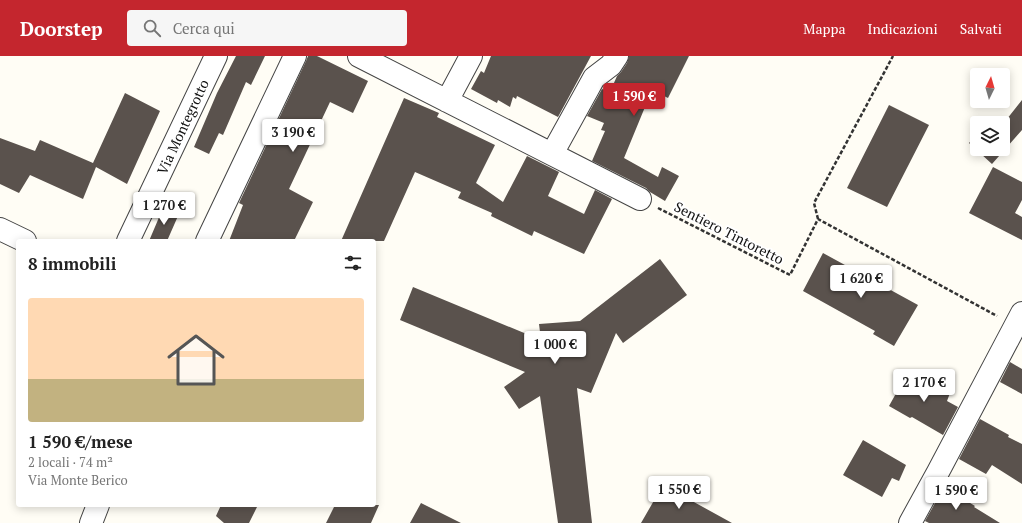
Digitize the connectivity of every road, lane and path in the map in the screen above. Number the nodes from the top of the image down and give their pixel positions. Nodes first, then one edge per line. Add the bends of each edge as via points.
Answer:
1 (216, 56) edge
2 (295, 56) edge
3 (359, 56) edge
4 (471, 56) edge
5 (617, 56) edge
6 (893, 56) edge
7 (447, 101) junction
8 (552, 154) junction
9 (640, 199) joint
10 (818, 220) junction
11 (0, 229) edge
12 (21, 239) edge
13 (129, 239) edge
14 (209, 239) edge
15 (1019, 319) edge
16 (97, 507) edge
17 (91, 523) edge
18 (910, 523) edge

1 - 13 street, Via Montegrotto
2 - 14 street
3 - 7 street
4 - 7 street
5 - 8 street via 611,65 594,78
6 - 10 path via 814,202
7 - 8 street
8 - 9 street
9 - 10 path, Sentiero Tintoretto via 790,275
10 - 15 path
11 - 12 street
15 - 18 street
16 - 17 street

